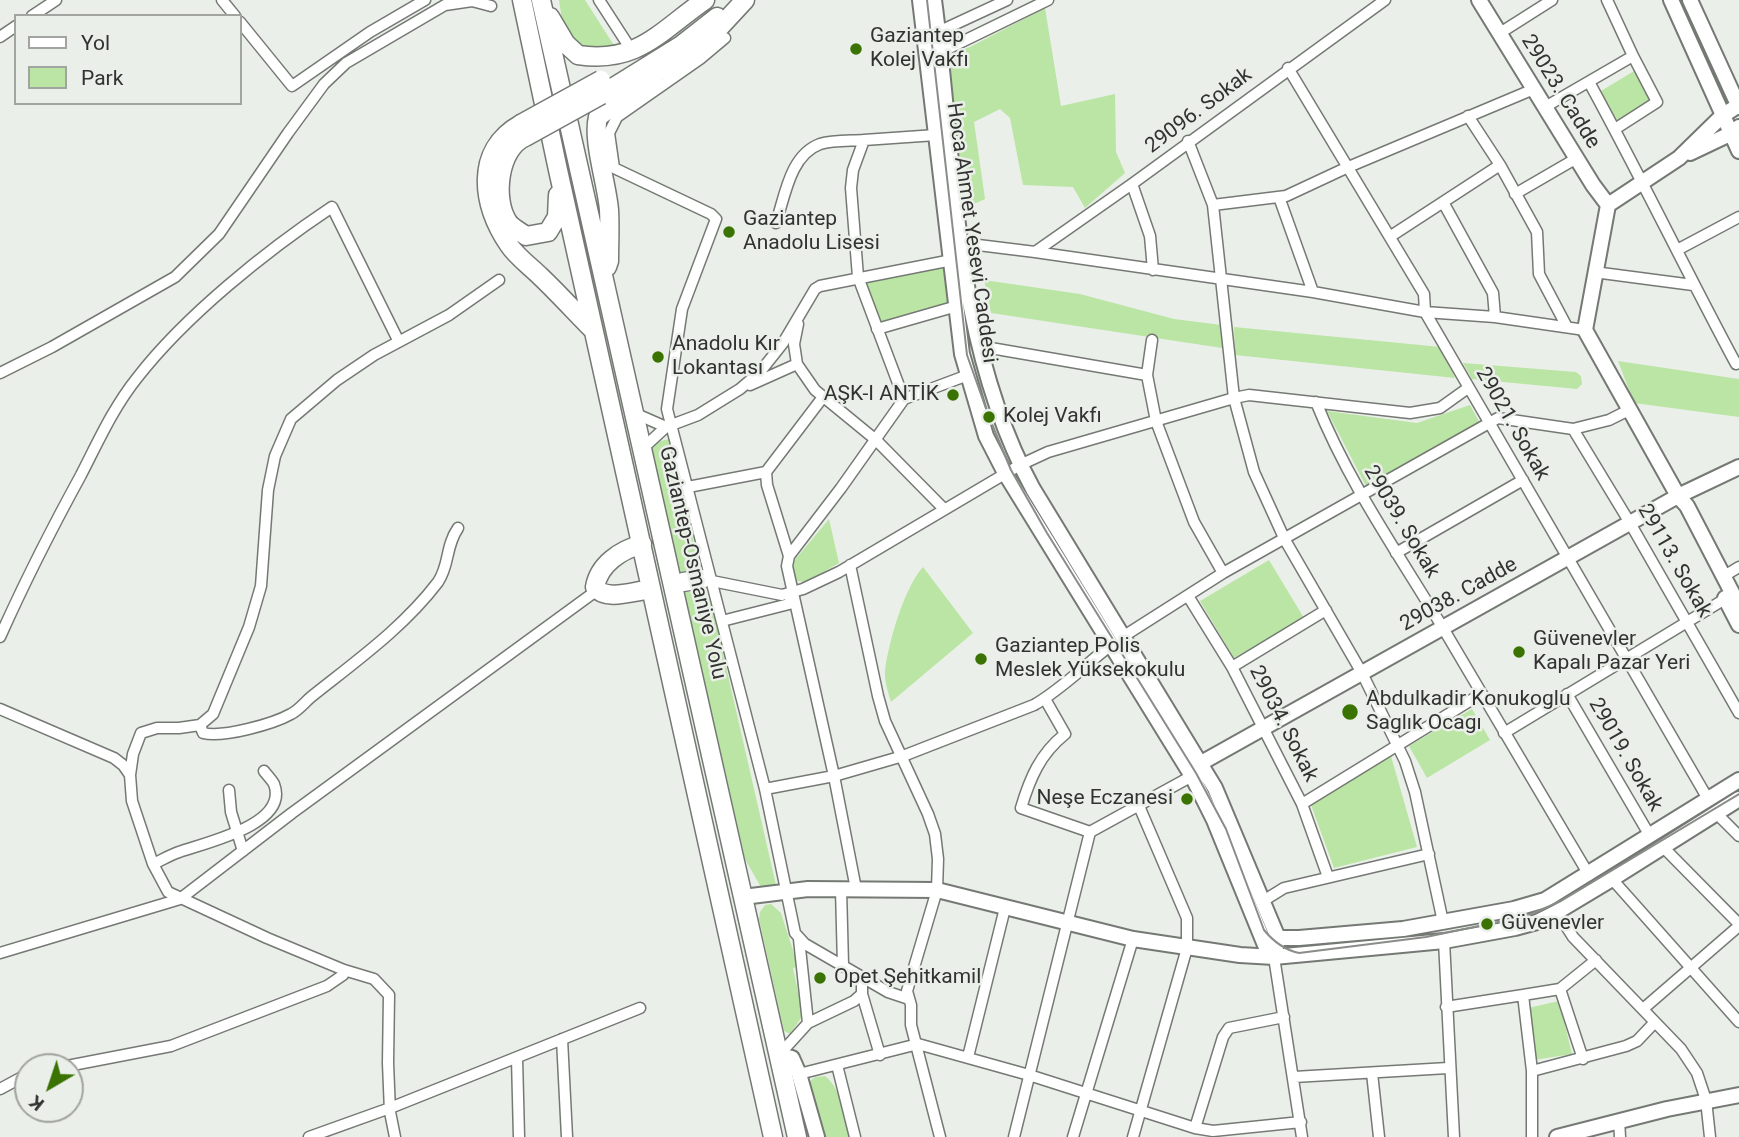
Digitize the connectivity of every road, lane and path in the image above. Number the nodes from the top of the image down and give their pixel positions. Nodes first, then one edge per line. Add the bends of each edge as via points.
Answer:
1 (56, 0) edge
2 (222, 0) edge
3 (425, 0) edge
4 (522, 0) edge
5 (599, 0) edge
6 (720, 0) edge
7 (739, 0) edge
8 (745, 0) edge
9 (920, 0) edge
10 (934, 0) edge
11 (1007, 0) edge
12 (1048, 0) edge
13 (1385, 0) edge
14 (1479, 0) edge
15 (1552, 0) edge
16 (1607, 0) edge
17 (1671, 0) edge
18 (1690, 0) edge
19 (541, 1) edge
20 (698, 2) edge
21 (491, 6) dead end
22 (35, 14) edge
23 (233, 14) edge
24 (242, 24) edge
25 (938, 32) junction
26 (1500, 33) junction
27 (725, 38) dead end
28 (632, 51) junction
29 (940, 52) junction
30 (1633, 56) junction
31 (1288, 68) junction
32 (1723, 71) junction
33 (1589, 82) junction
34 (1739, 84) edge
35 (601, 87) junction
36 (1534, 89) junction
37 (1739, 106) edge
38 (1545, 107) junction
39 (1468, 116) junction
40 (1722, 116) junction
41 (1615, 129) junction
42 (523, 130) junction
43 (1735, 130) edge
44 (936, 135) junction
45 (864, 140) junction
46 (1188, 141) junction
47 (1739, 151) edge
48 (1577, 158) junction
49 (1679, 158) junction
50 (1500, 165) junction
51 (1346, 168) junction
52 (558, 170) junction
53 (1643, 183) junction
54 (1132, 184) junction
55 (1515, 194) junction
56 (1279, 197) junction
57 (1443, 202) junction
58 (1213, 205) junction
59 (1608, 205) junction
60 (1739, 217) edge
61 (776, 223) dead end
62 (1391, 236) junction
63 (962, 243) junction
64 (1676, 250) junction
65 (1035, 251) junction
66 (952, 260) junction
67 (1153, 270) junction
68 (1594, 272) junction
69 (604, 277) junction
70 (858, 277) junction
71 (499, 280) dead end
72 (1222, 280) junction
73 (1693, 285) junction
74 (1313, 292) junction
75 (957, 306) junction
76 (1424, 312) junction
77 (799, 317) junction
78 (1495, 317) junction
79 (1567, 327) junction
80 (877, 329) junction
81 (1585, 330) junction
82 (594, 331) junction
83 (398, 340) junction
84 (1152, 340) dead end
85 (979, 346) junction
86 (1739, 363) edge
87 (797, 364) junction
88 (0, 373) edge
89 (968, 375) junction
90 (1147, 375) junction
91 (1468, 388) junction
92 (740, 389) junction
93 (823, 397) junction
94 (1234, 398) junction
95 (904, 399) junction
96 (1317, 402) junction
97 (1629, 410) junction
98 (634, 413) junction
99 (1156, 421) junction
100 (1489, 424) junction
101 (669, 426) junction
102 (1573, 429) junction
103 (876, 440) junction
104 (642, 449) junction
105 (1020, 465) junction
106 (1739, 467) edge
107 (766, 472) junction
108 (1004, 474) junction
109 (1523, 480) junction
110 (688, 487) junction
111 (1678, 496) junction
112 (1362, 497) junction
113 (944, 509) junction
114 (1630, 523) junction
115 (458, 528) dead end
116 (1286, 540) junction
117 (642, 544) junction
118 (1396, 553) junction
119 (789, 556) junction
120 (1567, 559) junction
121 (850, 565) junction
122 (1739, 567) edge
123 (1223, 573) junction
124 (1724, 576) junction
125 (707, 580) junction
126 (683, 582) dead end
127 (646, 590) dead end
128 (596, 591) junction
129 (794, 592) junction
130 (1188, 596) junction
131 (1725, 599) junction
132 (1739, 606) edge
133 (1326, 610) junction
134 (722, 621) junction
135 (1686, 622) junction
136 (1739, 625) edge
137 (1443, 628) junction
138 (1124, 636) junction
139 (0, 637) edge
140 (1111, 645) junction
141 (1626, 658) junction
142 (1232, 667) junction
143 (1362, 673) junction
144 (1481, 694) junction
145 (1567, 694) junction
146 (1045, 699) junction
147 (0, 709) edge
148 (1739, 713) edge
149 (200, 724) junction
150 (1262, 730) junction
151 (1504, 733) junction
152 (1397, 745) junction
153 (902, 756) junction
154 (1201, 763) junction
155 (264, 771) dead end
156 (130, 775) junction
157 (834, 776) junction
158 (1192, 776) junction
159 (1739, 780) edge
160 (765, 789) junction
161 (229, 790) dead end
162 (1708, 799) junction
163 (1739, 799) edge
164 (1302, 804) junction
165 (1139, 806) junction
166 (1716, 813) junction
167 (1090, 832) junction
168 (237, 833) junction
169 (1650, 836) junction
170 (1739, 836) edge
171 (1662, 847) junction
172 (243, 850) junction
173 (1429, 854) junction
174 (153, 864) junction
175 (1588, 875) junction
176 (1328, 877) junction
177 (1612, 879) junction
178 (841, 889) junction
179 (856, 889) junction
180 (936, 890) junction
181 (786, 891) junction
182 (743, 897) junction
183 (180, 899) junction
184 (1263, 901) junction
185 (1005, 908) junction
186 (1558, 912) junction
187 (1443, 922) junction
188 (1068, 924) junction
189 (1739, 925) edge
190 (799, 939) junction
191 (1133, 939) junction
192 (1444, 941) junction
193 (1272, 946) junction
194 (1187, 948) junction
195 (0, 953) edge
196 (1596, 960) junction
197 (843, 965) junction
198 (1690, 966) junction
199 (344, 970) junction
200 (862, 976) junction
201 (1560, 989) junction
202 (862, 994) junction
203 (1523, 995) junction
204 (909, 999) junction
205 (1446, 1007) junction
206 (640, 1008) dead end
207 (1643, 1009) junction
208 (1737, 1016) edge
209 (1284, 1017) junction
210 (1656, 1022) junction
211 (808, 1023) junction
212 (562, 1040) junction
213 (918, 1044) junction
214 (779, 1055) junction
215 (880, 1055) junction
216 (968, 1057) junction
217 (517, 1058) junction
218 (1583, 1059) junction
219 (84, 1063) edge
220 (837, 1065) junction
221 (1448, 1069) junction
222 (1532, 1071) junction
223 (1372, 1073) junction
224 (799, 1074) junction
225 (1029, 1075) junction
226 (1294, 1077) junction
227 (1087, 1093) junction
228 (1739, 1095) edge
229 (1706, 1100) junction
230 (390, 1108) junction
231 (1140, 1110) junction
232 (1619, 1121) junction
233 (1301, 1122) junction
234 (1195, 1128) junction
235 (1218, 1134) edge
236 (310, 1137) edge
237 (395, 1137) edge
238 (519, 1137) edge
239 (567, 1137) edge
240 (773, 1137) edge
241 (797, 1137) edge
242 (817, 1137) edge
243 (855, 1137) edge
244 (940, 1137) edge
245 (1014, 1137) edge
246 (1073, 1137) edge
247 (1133, 1137) edge
248 (1303, 1137) edge
249 (1379, 1137) edge
250 (1454, 1137) edge
251 (1532, 1137) edge
252 (1557, 1137) edge
253 (1620, 1137) edge
254 (1710, 1137) edge

1 - 22 street
2 - 23 street
3 - 24 street via 292,86
4 - 52 highway, Gaziantep-Osmaniye Yolu
5 - 28 street
6 - 35 highway
7 - 35 highway via 680,46
8 - 69 highway via 707,41 598,117 609,209 609,261
9 - 44 street, Hoca Ahmet Yesevi Caddesi
10 - 25 street, Hoca Ahmet Yesevi Caddesi
11 - 25 street
12 - 29 street
13 - 31 street, 29096. Sokak
14 - 26 street, 29023. Cadde
15 - 26 street
16 - 30 street
17 - 40 street
18 - 32 street
19 - 28 highway via 566,44 578,55 616,57
19 - 69 highway, Gaziantep-Osmaniye Yolu
20 - 28 highway via 668,30
21 - 88 street via 472,1 445,5 346,63 288,132 219,234 175,276
25 - 29 street, Hoca Ahmet Yesevi Caddesi
26 - 36 street, 29023. Cadde
27 - 101 street via 621,113 609,133 617,171 716,219 682,309 667,409
29 - 63 street, Hoca Ahmet Yesevi Caddesi
30 - 33 street
30 - 41 street via 1657,102
31 - 46 street, 29096. Sokak
31 - 51 street, 29021. Sokak
32 - 34 street
32 - 37 street
33 - 38 street
33 - 41 street
35 - 42 highway, bridge
36 - 38 street, 29023. Cadde
36 - 39 street
37 - 40 street
38 - 48 street, 29023. Cadde
39 - 50 street
39 - 51 street
40 - 43 street
40 - 49 street
41 - 53 street
42 - 52 highway via 501,171 501,205 509,224 526,236 548,232 553,225 558,209
42 - 82 highway via 507,132 491,157 487,168 492,211 510,247
43 - 47 street
43 - 49 street
44 - 45 street
44 - 66 street, Hoca Ahmet Yesevi Caddesi
45 - 61 street via 821,144 801,158
45 - 70 street via 851,188
46 - 54 street, 29096. Sokak
46 - 58 street
48 - 55 street
48 - 59 street, 29023. Cadde
49 - 53 street
50 - 55 street
50 - 57 street
51 - 56 street
51 - 62 street, 29021. Sokak
52 - 82 highway, Gaziantep-Osmaniye Yolu
53 - 59 street
53 - 64 street
54 - 65 street, 29096. Sokak
54 - 67 street via 1150,236
55 - 79 street via 1537,232 1539,274
56 - 58 street
56 - 74 street
57 - 62 street
57 - 78 street via 1493,293
58 - 72 street
59 - 68 street
60 - 64 street
62 - 76 street, 29021. Sokak via 1424,294
63 - 65 street
63 - 85 street, Hoca Ahmet Yesevi Caddesi
64 - 73 street
65 - 67 street
66 - 70 street
66 - 75 street, Hoca Ahmet Yesevi Caddesi
67 - 72 street
68 - 73 street
68 - 81 street
69 - 98 highway, Gaziantep-Osmaniye Yolu
70 - 77 street via 820,285
70 - 80 street
71 - 83 street via 449,315
72 - 74 street
72 - 94 street
73 - 86 street
74 - 76 street
75 - 80 street
75 - 89 street, Hoca Ahmet Yesevi Caddesi
76 - 78 street
76 - 91 street, 29021. Sokak
77 - 87 street via 794,344
77 - 92 street via 760,372
78 - 79 street
79 - 81 street
80 - 95 street
81 - 97 street
82 - 117 highway, Gaziantep-Osmaniye Yolu
83 - 139 street via 332,207 206,306 134,381 40,548
83 - 149 street via 337,380 291,419 275,456 268,490 261,586 249,627 213,714
84 - 90 street
85 - 90 street
85 - 105 street, Hoca Ahmet Yesevi Caddesi
87 - 92 street
87 - 93 street
89 - 95 street
89 - 108 street, Hoca Ahmet Yesevi Caddesi via 986,436
90 - 99 street
91 - 96 street via 1440,408 1410,413
91 - 100 street, 29021. Sokak
92 - 101 street via 698,415
93 - 103 street
93 - 107 street
94 - 96 street via 1249,395
94 - 99 street
94 - 116 street via 1254,472
95 - 103 street
96 - 112 street, 29039. Sokak
97 - 102 street
97 - 111 street
98 - 101 street
98 - 104 highway, Gaziantep-Osmaniye Yolu
99 - 105 street via 1048,452
99 - 123 street via 1194,522
100 - 102 street via 1498,418
100 - 109 street, 29021. Sokak
100 - 112 street
101 - 104 street
101 - 110 street
102 - 114 street, 29113. Sokak
103 - 113 street
103 - 119 street
104 - 182 highway, Gaziantep-Osmaniye Yolu
105 - 108 street
105 - 138 street, Hoca Ahmet Yesevi Caddesi
106 - 111 street, 29038. Cadde
107 - 110 street
107 - 119 street
108 - 113 street
108 - 140 street, Hoca Ahmet Yesevi Caddesi
109 - 118 street
109 - 120 street, 29021. Sokak
110 - 125 street
111 - 114 street, 29038. Cadde
111 - 124 street
111 - 131 street via 1679,511
112 - 116 street
112 - 118 street, 29039. Sokak
113 - 121 street
114 - 120 street, 29038. Cadde
114 - 135 street, 29113. Sokak
115 - 149 street via 439,580 401,623 292,714 211,735 203,733
116 - 123 street
116 - 133 street
117 - 128 highway via 612,558 596,581
117 - 240 highway, Gaziantep-Osmaniye Yolu
118 - 137 street, 29039. Sokak
119 - 129 street
120 - 137 street, 29038. Cadde
120 - 141 street, 29021. Sokak
121 - 129 street
121 - 153 street via 878,696
122 - 124 street
123 - 130 street
124 - 132 street
125 - 126 highway
125 - 129 street via 782,595
125 - 134 street
127 - 128 highway via 609,595
128 - 172 street
129 - 134 street via 789,604
129 - 157 street
130 - 138 street
130 - 142 street, 29034. Sokak
131 - 135 street
131 - 136 street
133 - 142 street
133 - 143 street
134 - 160 street
135 - 141 street
135 - 148 street, 29113. Sokak
137 - 143 street, 29038. Cadde
137 - 144 street, 29039. Sokak
138 - 154 street, Hoca Ahmet Yesevi Caddesi
140 - 146 street
140 - 158 street, Hoca Ahmet Yesevi Caddesi
141 - 145 street
141 - 162 street, 29021. Sokak
142 - 150 street, 29034. Sokak
143 - 150 street, 29038. Cadde
143 - 152 street
144 - 151 street, 29039. Sokak
144 - 152 street
145 - 151 street
145 - 169 street, 29019. Sokak
146 - 153 street
146 - 167 street via 1065,734 1041,758 1021,808
147 - 156 street via 114,758
149 - 156 street via 141,733
150 - 154 street, 29038. Cadde
150 - 164 street, 29034. Sokak
151 - 175 street, 29039. Sokak
152 - 164 street
152 - 173 street via 1415,792
153 - 157 street
153 - 180 street via 935,834
154 - 184 street, Hoca Ahmet Yesevi Caddesi
155 - 168 street via 275,785 274,803 260,819
156 - 174 street via 132,801
157 - 160 street
157 - 179 street
158 - 165 street
158 - 193 street, Hoca Ahmet Yesevi Caddesi
159 - 162 street
160 - 181 street
161 - 168 street
162 - 169 street
163 - 166 street
164 - 176 street, 29034. Sokak
165 - 167 street
165 - 194 street via 1187,918
166 - 170 street
166 - 171 street
167 - 188 street
168 - 172 street
168 - 174 street
169 - 175 street
171 - 177 street
171 - 189 street
172 - 183 street
173 - 176 street
173 - 187 street
174 - 183 street via 168,892
175 - 187 street via 1545,900
176 - 184 street via 1284,888
177 - 186 street
177 - 198 street
178 - 179 street
178 - 181 street
178 - 197 street
179 - 180 street
180 - 185 street
180 - 204 street via 907,990
181 - 182 street
181 - 190 street
182 - 214 highway, Gaziantep-Osmaniye Yolu
183 - 195 street
183 - 199 street
184 - 193 street, Hoca Ahmet Yesevi Caddesi
185 - 188 street
185 - 216 street
186 - 192 street via 1515,928
186 - 196 street via 1573,937
187 - 193 street via 1299,938
188 - 191 street
188 - 225 street
189 - 198 street
190 - 197 street
190 - 211 street
191 - 194 street
191 - 227 street
192 - 193 street
192 - 205 street
193 - 194 street via 1240,955
193 - 209 street
194 - 231 street
196 - 201 street
196 - 207 street
197 - 200 street
198 - 207 street
198 - 208 street
199 - 219 street via 327,986 171,1046
199 - 230 street via 374,979 388,995
200 - 202 street
200 - 204 street
201 - 203 street
201 - 218 street
202 - 211 street
202 - 215 street
203 - 205 street
203 - 222 street
204 - 213 street
205 - 221 street
206 - 212 street
207 - 210 street
209 - 226 street
209 - 234 street via 1229,1028
210 - 218 street via 1637,1041
210 - 229 street via 1697,1073
211 - 214 street
212 - 217 street
212 - 239 street
213 - 215 street
213 - 216 street
213 - 244 street
214 - 224 street via 792,1058
214 - 241 highway, Gaziantep-Osmaniye Yolu
215 - 220 street
216 - 225 street
217 - 230 street
217 - 238 street
218 - 222 street
220 - 224 street
220 - 243 street
221 - 223 street
221 - 250 street
222 - 251 street
223 - 226 street
223 - 249 street
224 - 242 street
225 - 227 street
225 - 245 street
226 - 233 street
227 - 231 street
227 - 246 street
228 - 229 street
229 - 232 street
229 - 254 street
230 - 236 street
230 - 237 street
231 - 234 street
231 - 247 street
232 - 252 street
232 - 253 street
233 - 235 street
233 - 248 street
234 - 235 street

